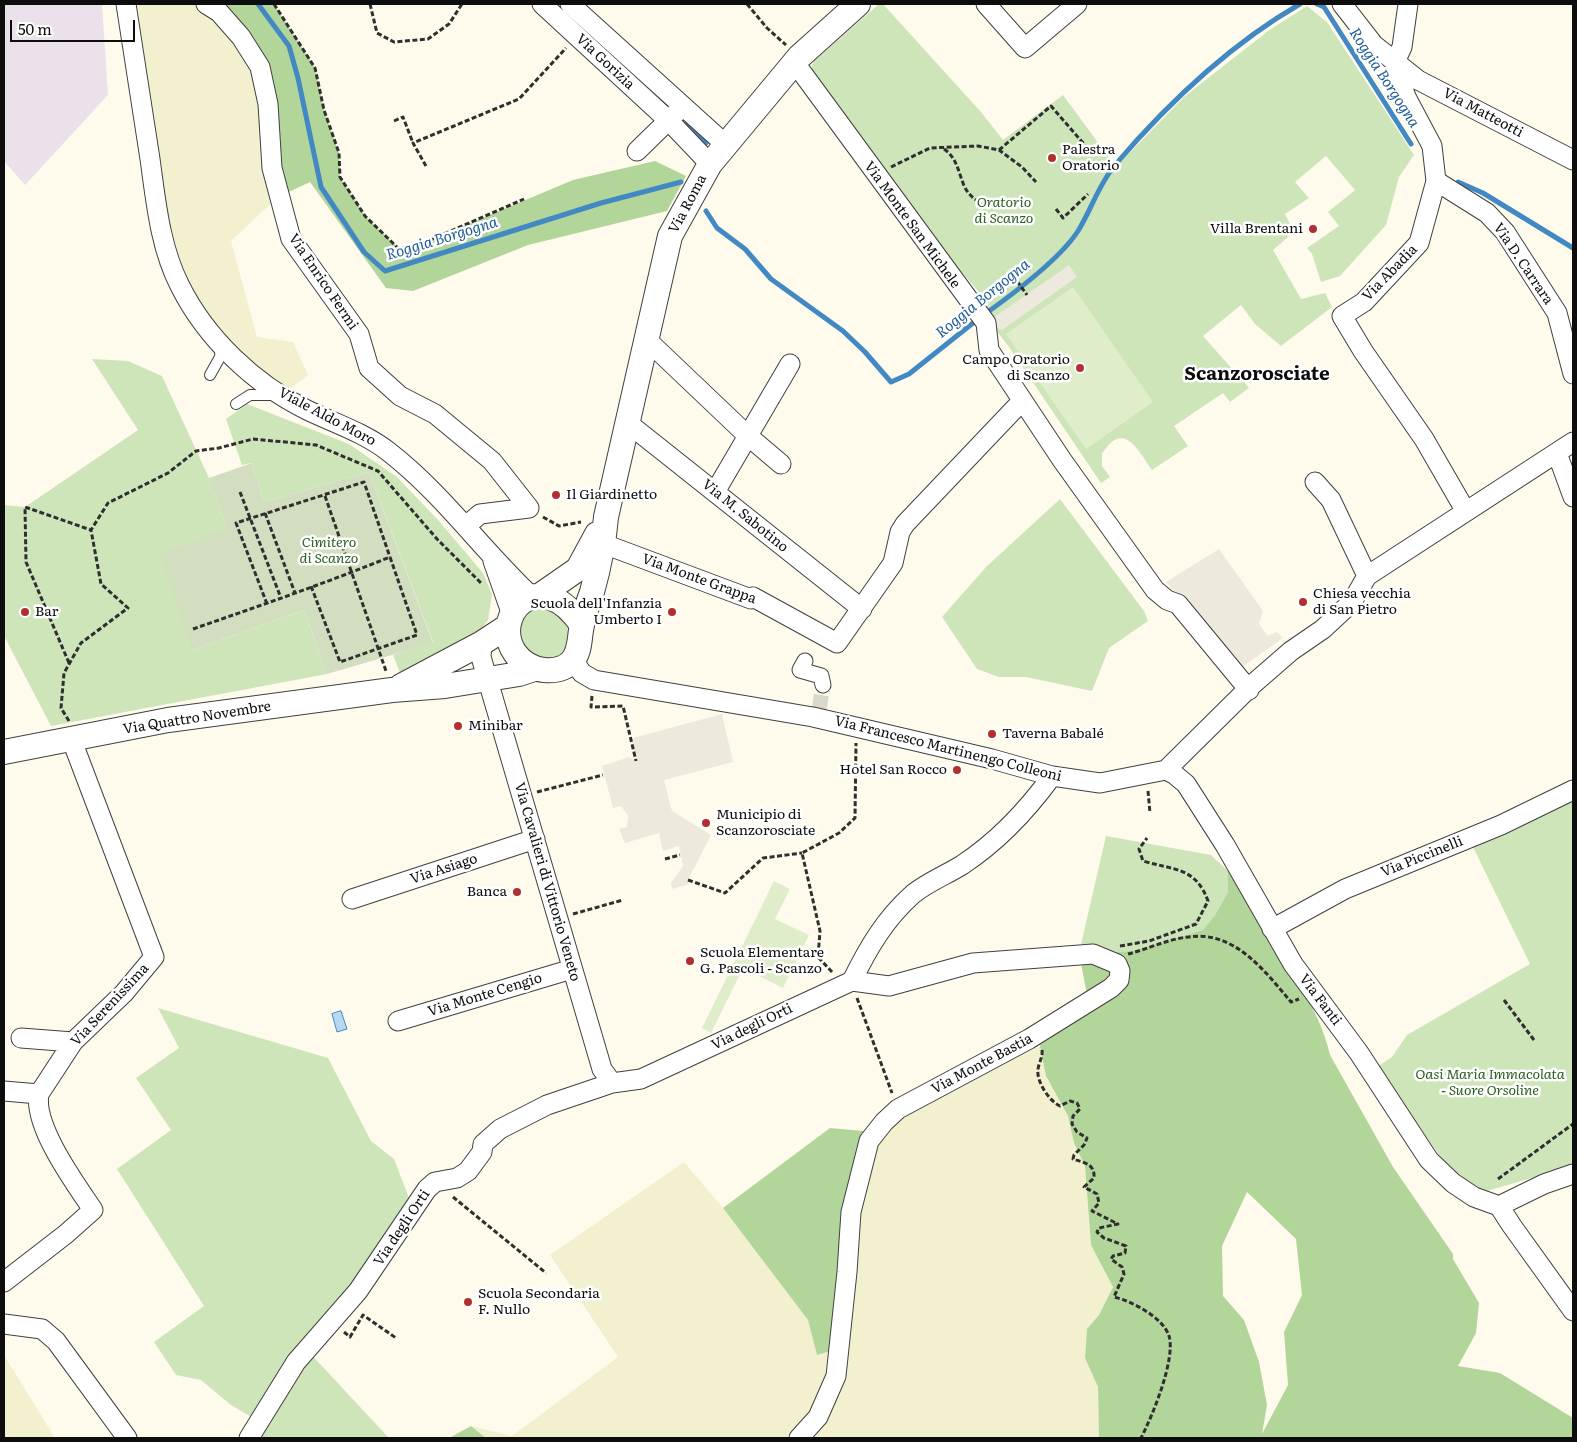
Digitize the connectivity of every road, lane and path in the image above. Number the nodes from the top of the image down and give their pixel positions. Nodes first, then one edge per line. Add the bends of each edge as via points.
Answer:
1 (206, 4) edge
2 (274, 4) edge
3 (370, 4) edge
4 (462, 4) edge
5 (542, 4) edge
6 (570, 4) edge
7 (747, 4) edge
8 (858, 4) edge
9 (986, 4) edge
10 (1077, 4) edge
11 (1342, 4) edge
12 (1408, 4) edge
13 (128, 7) edge
14 (578, 37) junction
15 (797, 60) junction
16 (1395, 62) junction
17 (681, 104) junction
18 (394, 121) dead end
19 (669, 121) junction
20 (413, 143) junction
21 (726, 145) junction
22 (943, 149) junction
23 (999, 150) junction
24 (637, 151) dead end
25 (1090, 151) dead end
26 (1573, 160) edge
27 (710, 164) junction
28 (426, 166) dead end
29 (890, 167) dead end
30 (1436, 181) junction
31 (1036, 182) dead end
32 (1088, 194) dead end
33 (524, 199) dead end
34 (986, 208) dead end
35 (1056, 209) dead end
36 (1017, 281) dead end
37 (1027, 295) dead end
38 (646, 339) junction
39 (221, 345) junction
40 (790, 364) dead end
41 (1573, 374) edge
42 (210, 375) dead end
43 (282, 395) junction
44 (1022, 400) junction
45 (236, 404) dead end
46 (629, 424) junction
47 (748, 436) junction
48 (1573, 442) edge
49 (1556, 453) junction
50 (781, 464) dead end
51 (1315, 482) dead end
52 (240, 492) dead end
53 (715, 492) junction
54 (324, 496) junction
55 (1573, 497) edge
56 (529, 508) junction
57 (1465, 510) junction
58 (266, 513) junction
59 (606, 517) junction
60 (250, 518) junction
61 (466, 526) junction
62 (91, 530) junction
63 (604, 544) junction
64 (390, 557) junction
65 (492, 557) junction
66 (352, 573) junction
67 (1367, 576) junction
68 (310, 586) junction
69 (295, 593) junction
70 (503, 593) junction
71 (537, 595) junction
72 (281, 598) junction
73 (267, 604) junction
74 (862, 609) junction
75 (510, 620) junction
76 (582, 625) junction
77 (193, 629) dead end
78 (482, 643) junction
79 (379, 649) junction
80 (382, 658) dead end
81 (573, 660) junction
82 (805, 661) dead end
83 (70, 663) junction
84 (534, 669) junction
85 (488, 679) junction
86 (594, 680) junction
87 (823, 685) dead end
88 (392, 690) junction
89 (1250, 690) junction
90 (857, 726) junction
91 (71, 738) junction
92 (4, 752) edge
93 (636, 761) dead end
94 (1166, 770) junction
95 (603, 774) dead end
96 (1145, 775) junction
97 (1052, 776) junction
98 (1573, 790) edge
99 (522, 796) junction
100 (1150, 813) dead end
101 (1147, 838) dead end
102 (535, 839) junction
103 (802, 853) junction
104 (680, 855) dead end
105 (665, 860) dead end
106 (688, 880) dead end
107 (352, 898) dead end
108 (623, 900) dead end
109 (558, 918) junction
110 (1272, 929) junction
111 (1093, 954) junction
112 (1112, 960) junction
113 (572, 969) junction
114 (847, 982) junction
115 (1316, 994) junction
116 (1504, 1000) dead end
117 (398, 1020) dead end
118 (21, 1038) dead end
119 (1029, 1039) junction
120 (1534, 1040) dead end
121 (73, 1042) junction
122 (612, 1083) junction
123 (4, 1091) edge
124 (39, 1094) junction
125 (898, 1109) junction
126 (1573, 1124) edge
127 (1573, 1174) edge
128 (1498, 1179) dead end
129 (435, 1182) junction
130 (1499, 1206) junction
131 (546, 1273) dead end
132 (4, 1282) edge
133 (1573, 1311) edge
134 (4, 1324) edge
135 (338, 1336) dead end
136 (396, 1338) dead end
137 (127, 1438) edge
138 (249, 1438) edge
139 (799, 1438) edge
140 (1141, 1438) edge

1 - 56 street, Via Enrico Fermi via 219,12 241,38 260,68 268,104 272,168 291,239 358,334 370,368 400,396 435,414 492,461
2 - 33 path via 315,68 324,110 339,153 340,177 365,216 399,249 428,241
3 - 4 path via 377,33 394,42 428,39 449,24
5 - 14 street, Via Gorizia
6 - 17 street, Via Gorizia
7 - 15 path
8 - 15 street, Via Roma
9 - 10 street via 1025,48
11 - 16 street, Via Matteotti via 1374,45
12 - 16 street via 1402,47
13 - 39 street, Viale Aldo Moro via 168,259 194,310
14 - 19 street, Via Gorizia
14 - 20 path via 519,99
15 - 21 street, Via Roma
15 - 44 street, Via Monte San Michele via 982,320 989,350
16 - 26 street, Via Matteotti via 1418,80
16 - 30 street, Via Abadia via 1406,97 1432,146
17 - 19 street
17 - 21 street, Via Gorizia
18 - 20 path via 403,117
19 - 24 street
19 - 27 street, Via Gorizia
20 - 28 path
21 - 27 street, Via Roma
22 - 23 path via 978,146
22 - 29 path via 930,148
22 - 34 path via 953,159 971,197
23 - 25 path via 1051,106
23 - 31 path
27 - 38 street, Via Roma via 670,236
30 - 41 street, Via D. Carrara via 1487,213 1505,232 1557,313
30 - 57 street, Via Abadia via 1419,242 1364,302 1342,316 1424,439
32 - 35 path via 1063,218
36 - 37 path
38 - 46 street, Via Roma
38 - 47 street
39 - 42 lane via 220,357
39 - 43 street, Viale Aldo Moro
40 - 47 street
43 - 45 lane via 250,395
43 - 61 street, Viale Aldo Moro via 387,450 426,483
44 - 74 street, Via Monte Grappa via 905,524 900,532 894,563
44 - 89 street, Via Monte San Michele via 1155,590 1178,604
46 - 53 street, Via M. Sabotino
46 - 59 street, Via Roma
47 - 50 street
47 - 53 street
48 - 49 street
49 - 55 street
49 - 57 street
51 - 67 street via 1331,500
52 - 60 path
53 - 74 street, Via M. Sabotino
54 - 58 path
54 - 64 path via 364,482
54 - 66 path
56 - 59 path via 558,526
56 - 61 street via 480,514
57 - 67 street
58 - 60 path
58 - 69 path
59 - 63 street, Via Roma
59 - 71 street, Via Roma via 578,569
60 - 72 path
60 - 73 path via 236,523
61 - 65 street, Viale Aldo Moro
62 - 70 path via 108,503 168,473 196,451 253,439 316,445 378,471 476,579 492,594
62 - 83 path via 100,584 128,608 81,643
62 - 83 path via 25,507 26,562
63 - 74 street, Via Monte Grappa via 751,599 753,597 837,643
63 - 76 street, Via Roma
64 - 66 path
64 - 79 path via 417,635
65 - 70 street, Viale Aldo Moro
65 - 71 street, Viale Aldo Moro
66 - 68 path
66 - 79 path
67 - 89 street via 1352,602 1291,651
68 - 69 path
68 - 79 path via 340,662
69 - 72 path
70 - 75 street, Viale Aldo Moro
71 - 75 street via 523,601
71 - 76 street via 565,604
72 - 73 path
73 - 77 path
75 - 78 street, Via Quattro Novembre
75 - 84 street via 509,641 514,653
76 - 81 street via 579,648
78 - 85 street via 481,658
78 - 88 street, Via Quattro Novembre
79 - 80 path
81 - 84 street via 552,670
81 - 86 street via 582,673
82 - 87 street via 800,670 821,676
83 - 91 path via 64,673 61,708 71,723
84 - 85 street, Via Quattro Novembre
85 - 88 street, Via Quattro Novembre
85 - 99 street, Via Cavalieri di Vittorio Veneto
86 - 90 street, Via Francesco Martinengo Colleoni via 737,705 816,714
86 - 93 path via 591,707 623,706
88 - 91 street, Via Quattro Novembre via 168,720
89 - 94 street
90 - 97 street, Via Francesco Martinengo Colleoni
90 - 103 path via 856,818 839,833
91 - 92 street, Via Quattro Novembre
91 - 121 street, Via Serenissima via 154,957
94 - 96 street, Via Francesco Martinengo Colleoni
94 - 110 street, Via Fanti via 1186,784
95 - 99 path
96 - 97 street, Via Francesco Martinengo Colleoni via 1100,783
96 - 100 path
97 - 114 street via 1005,830 962,865 912,896 876,934
98 - 110 street, Via Piccinelli via 1501,825 1345,889
99 - 102 street, Via Cavalieri di Vittorio Veneto
101 - 111 path via 1139,849 1143,861 1173,867 1190,875 1203,887 1208,902 1204,911 1196,924 1173,934 1123,946 1100,946
102 - 107 street, Via Asiago
102 - 109 street, Via Cavalieri di Vittorio Veneto
103 - 106 path via 763,858 725,893
103 - 114 path via 820,930 818,956
104 - 105 path
108 - 109 path
109 - 113 street, Via Cavalieri di Vittorio Veneto
110 - 115 street, Via Fanti
111 - 112 street
111 - 114 street via 973,963 889,986
112 - 115 path via 1186,937 1206,936 1228,942 1260,965 1290,1002
112 - 119 street, Via Monte Bastia via 1120,971 1119,980 1111,988
113 - 117 street, Via Monte Cengio
113 - 122 street, Via Cavalieri di Vittorio Veneto via 602,1069
114 - 122 street, Via degli Orti via 641,1079
114 - 125 path
115 - 130 street, Via Fanti via 1429,1160 1452,1183 1474,1197
116 - 120 path
118 - 121 street
119 - 125 street, Via Monte Bastia
119 - 140 path via 1042,1050 1039,1080 1050,1099 1060,1106 1070,1101 1077,1103 1080,1109 1073,1116 1072,1124 1087,1138 1074,1159 1090,1164 1094,1169 1094,1178 1084,1187 1097,1194 1099,1199 1092,1210 1118,1224 1099,1228 1097,1232 1126,1246 1125,1253 1111,1259 1122,1267 1124,1274 1114,1297 1131,1301 1168,1333 1171,1345 1164,1378
121 - 124 street, Via Serenissima
122 - 129 street, Via degli Orti via 547,1105 500,1129 483,1144 482,1152 468,1171 457,1178
123 - 124 street
124 - 132 street via 46,1131 71,1178 93,1210
125 - 139 street, Via Monte Bastia via 869,1141 851,1212 836,1376 818,1417
126 - 128 path
127 - 130 street
129 - 131 path
129 - 138 street, Via degli Orti via 358,1291 296,1362
130 - 133 street
134 - 137 street via 42,1329 56,1341
135 - 136 path via 344,1332 350,1337 363,1315

